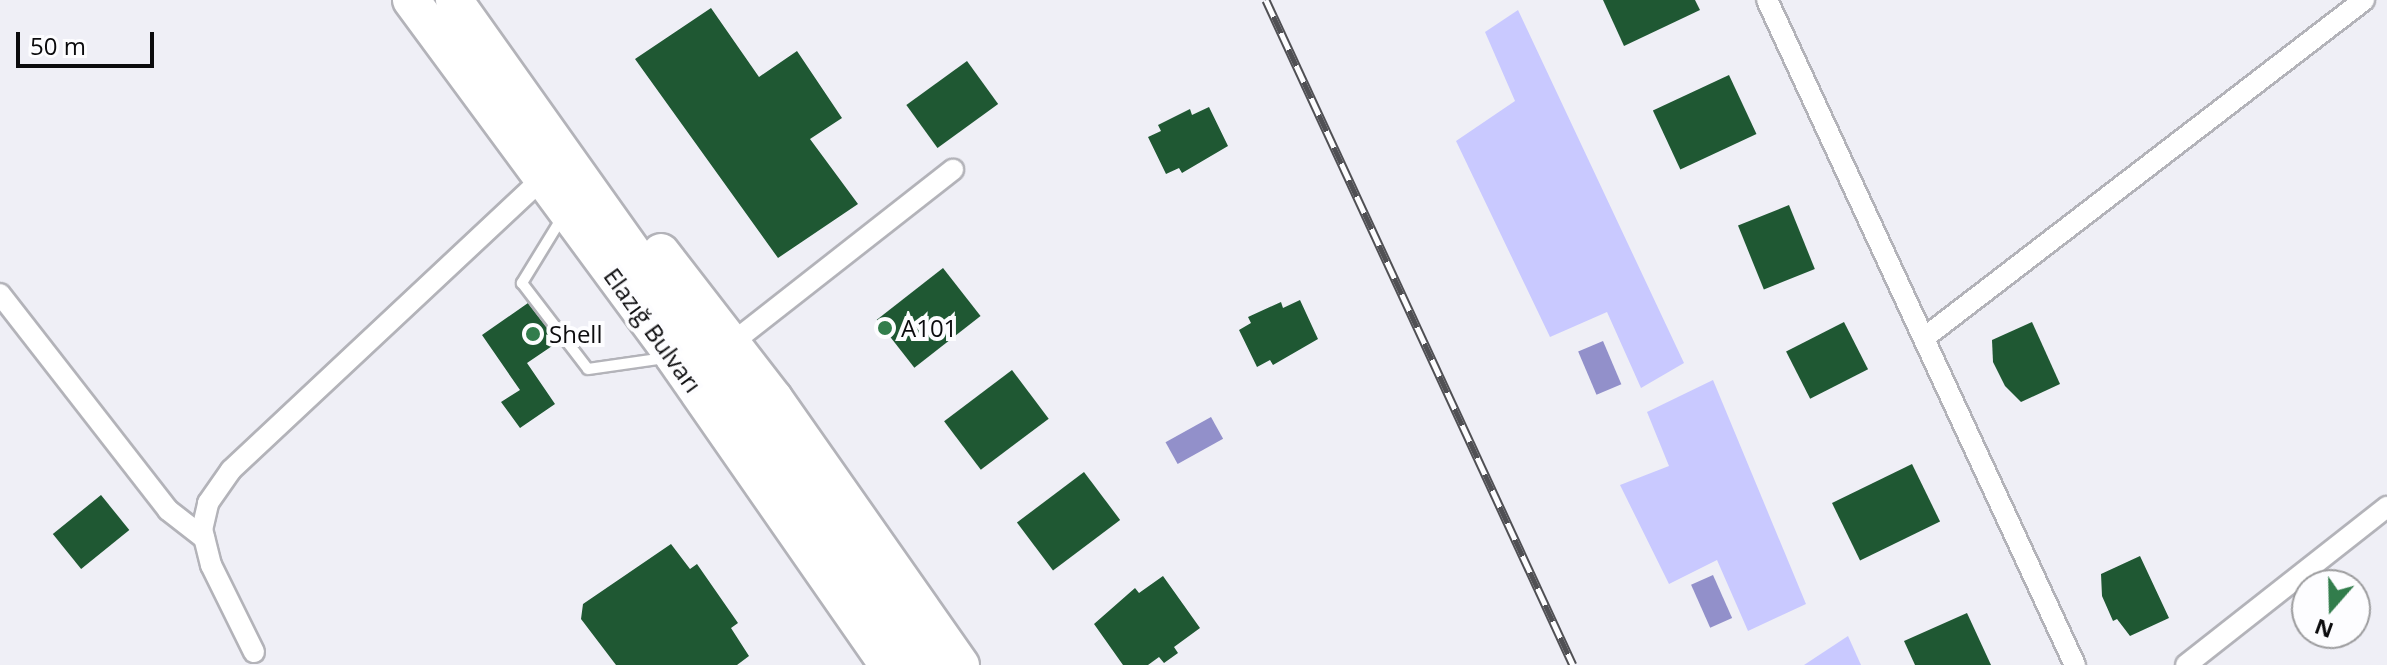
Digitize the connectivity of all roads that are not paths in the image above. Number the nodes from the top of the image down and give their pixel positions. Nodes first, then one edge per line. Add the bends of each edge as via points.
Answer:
1 (411, 0) edge
2 (454, 0) edge
3 (1767, 0) edge
4 (2364, 0) edge
5 (495, 57) junction
6 (953, 170) dead end
7 (542, 179) junction
8 (567, 211) junction
9 (0, 294) edge
10 (1924, 338) junction
11 (732, 343) junction
12 (673, 356) junction
13 (2387, 507) edge
14 (204, 538) junction
15 (254, 652) dead end
16 (888, 665) edge
17 (926, 665) edge
18 (961, 665) edge
19 (2075, 665) edge
20 (2186, 665) edge

1 - 7 highway, Elazığ Bulvarı
2 - 5 highway, Elazığ Bulvarı
3 - 10 street
4 - 10 street
5 - 11 highway via 627,207
5 - 17 highway, Elazığ Bulvarı
6 - 11 street
7 - 8 highway, Elazığ Bulvarı
7 - 14 street via 231,470 208,503
8 - 12 highway, Elazığ Bulvarı
8 - 12 lane via 522,283 588,369
9 - 14 street via 168,510
10 - 19 street
11 - 18 highway
12 - 16 highway, Elazığ Bulvarı
13 - 20 street
14 - 15 street via 211,565

